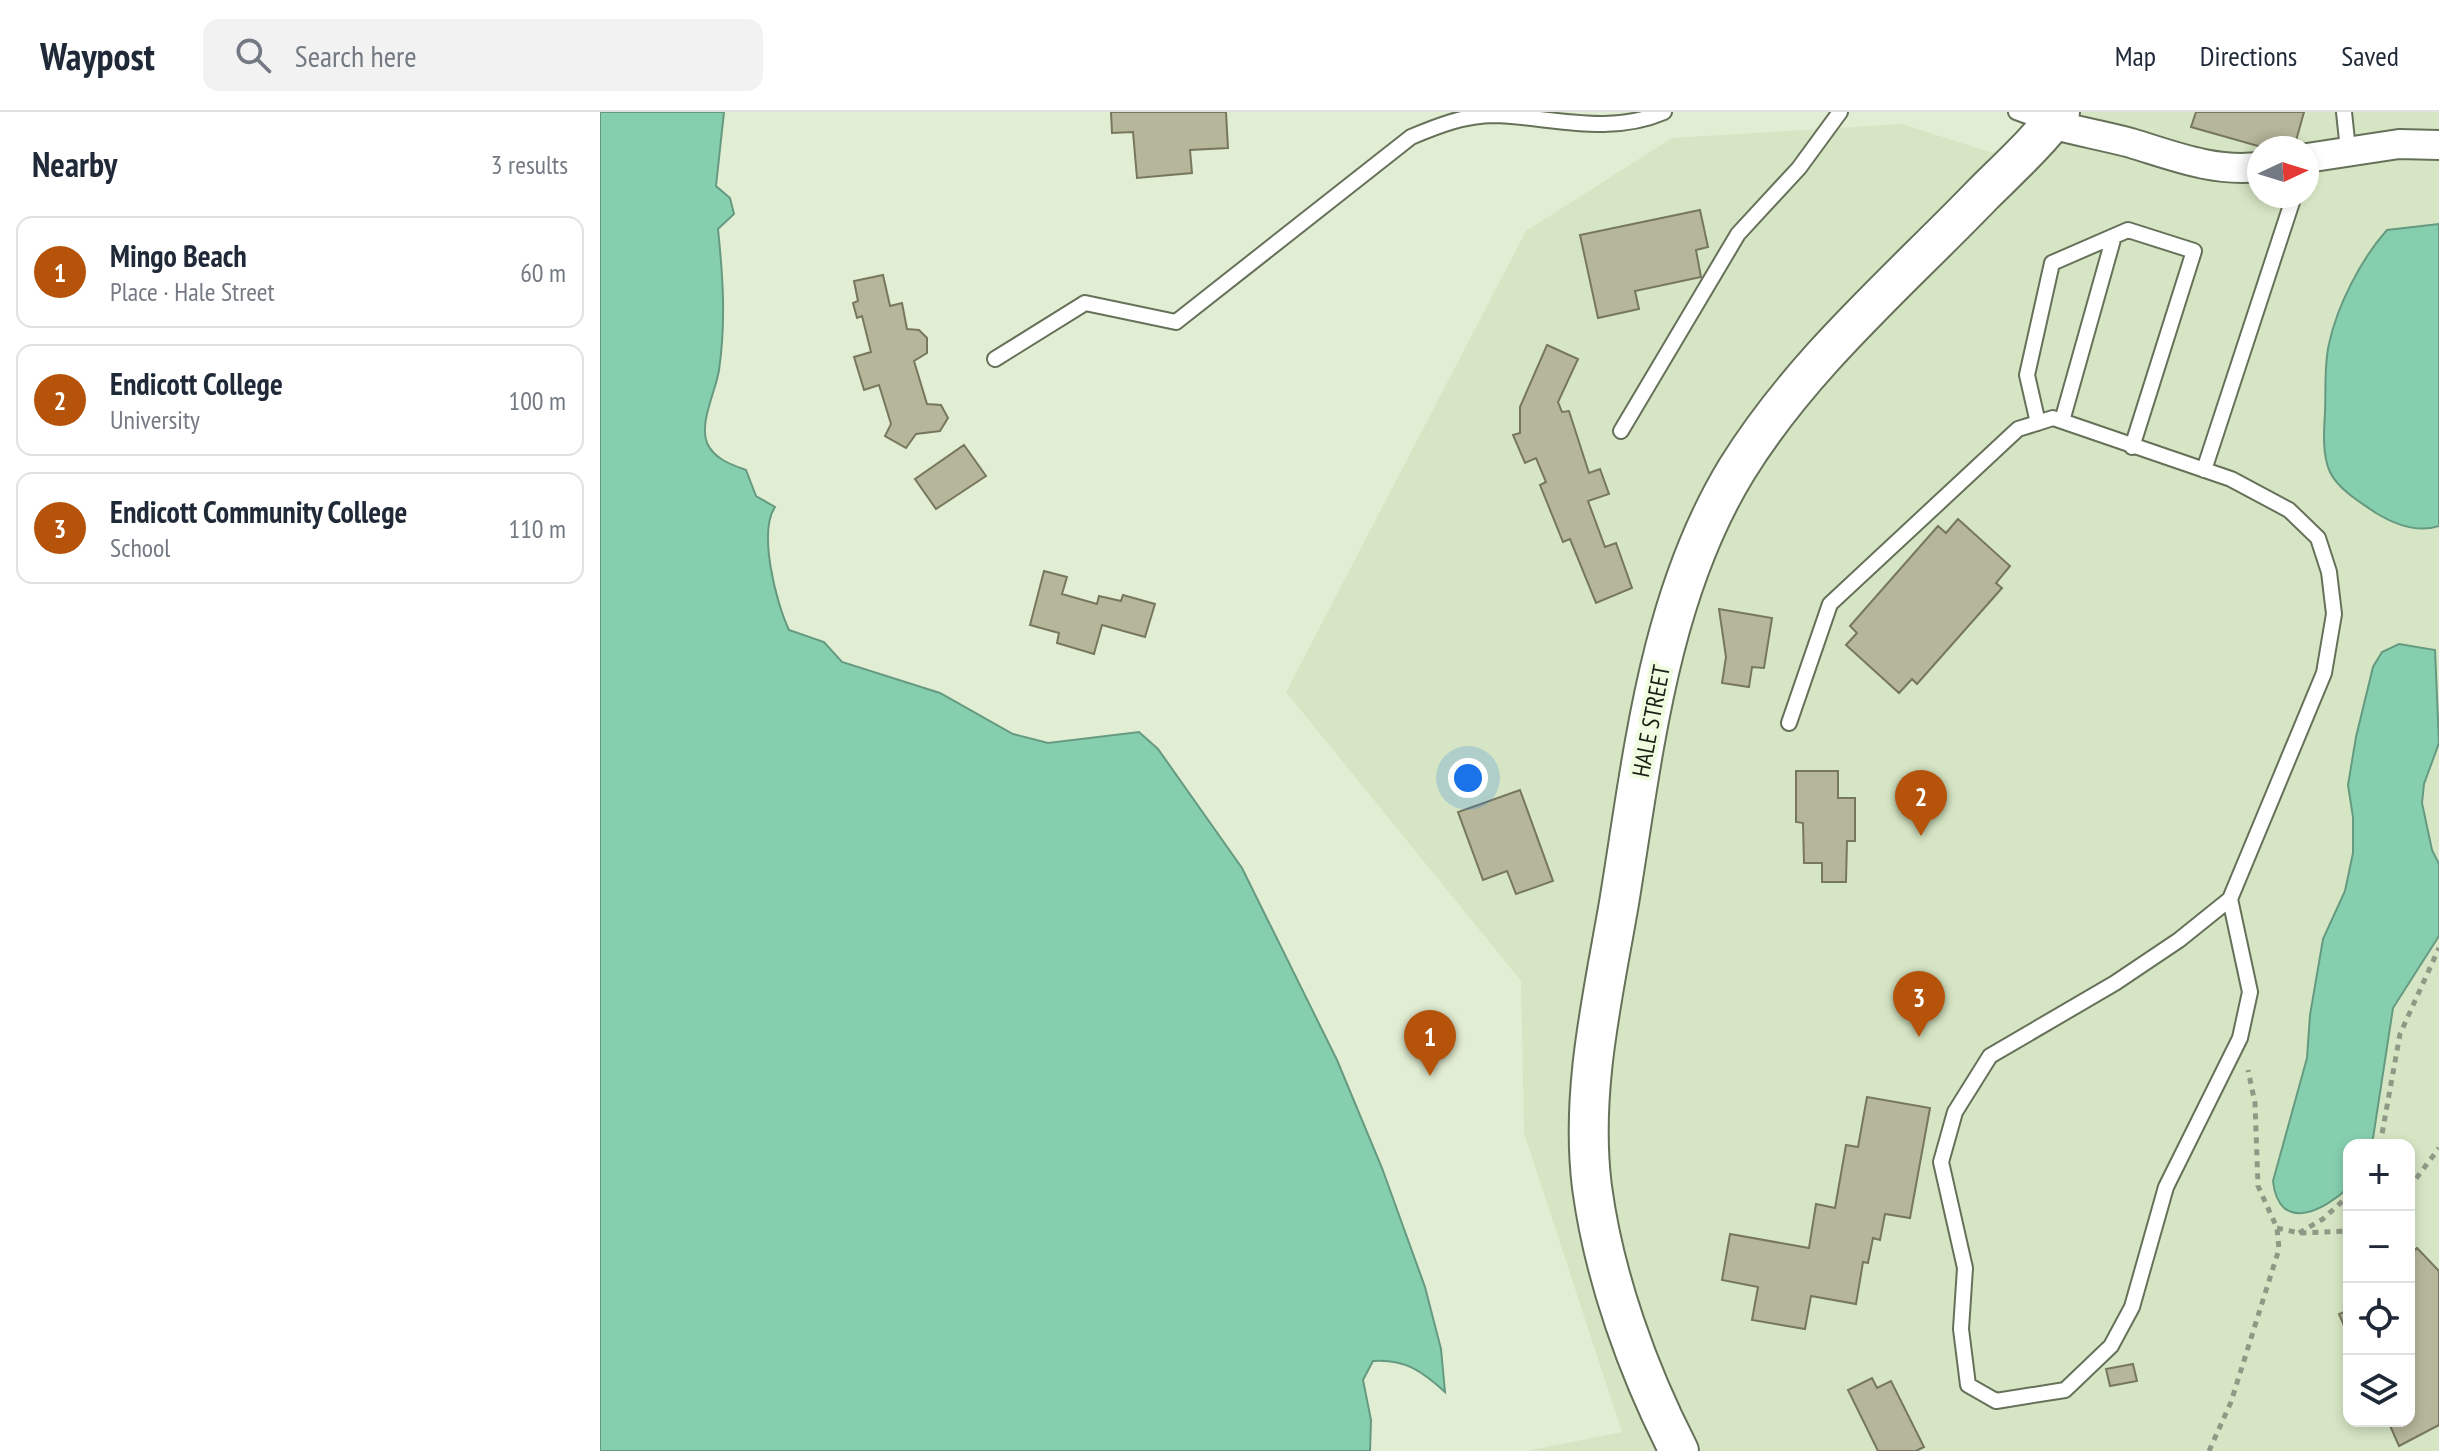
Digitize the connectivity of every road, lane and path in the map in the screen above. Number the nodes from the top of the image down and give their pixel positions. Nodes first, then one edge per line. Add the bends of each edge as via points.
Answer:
1 (1664, 112) edge
2 (1840, 112) edge
3 (2344, 112) edge
4 (2042, 116) edge
5 (2439, 145) edge
6 (2348, 150) junction
7 (2319, 156) edge
8 (2247, 168) edge
9 (2290, 208) edge
10 (2114, 236) junction
11 (995, 359) dead end
12 (2062, 421) junction
13 (2038, 423) junction
14 (1621, 431) dead end
15 (2132, 447) junction
16 (2204, 470) junction
17 (1789, 723) dead end
18 (2230, 899) junction
19 (2439, 948) edge
20 (2240, 1038) junction
21 (2384, 1139) edge
22 (2439, 1148) edge
23 (2415, 1180) edge
24 (2343, 1201) edge
25 (2277, 1228) junction
26 (2343, 1231) edge
27 (2299, 1233) junction
28 (1679, 1451) edge
29 (2209, 1451) edge

1 - 11 lane via 1608,126 1491,115 1441,124 1411,137 1176,322 1085,303
2 - 14 lane via 1799,168 1738,234
3 - 6 lane
4 - 8 street via 2182,162
4 - 28 main road, HALE STREET via 1776,414 1736,471 1696,555 1666,641 1588,1091 1592,1186 1608,1263 1661,1417
5 - 6 street
6 - 7 street
9 - 16 lane
10 - 12 lane
10 - 13 lane via 2052,263 2027,375
10 - 15 lane via 2128,230 2194,251
12 - 13 lane
12 - 15 lane
13 - 17 lane via 2018,429 1830,604
15 - 16 lane
16 - 18 lane via 2289,510 2318,538 2334,614 2324,673
18 - 20 lane via 2250,992
18 - 20 lane via 2115,983 1990,1056 1955,1112 1941,1162 1965,1268 1961,1329 1968,1385 1996,1401 2065,1390 2111,1346 2132,1307 2166,1187
19 - 21 path via 2400,1034
20 - 25 path via 2255,1103 2258,1186
22 - 23 path
24 - 27 path
25 - 27 path
25 - 29 path via 2279,1249 2260,1315
26 - 27 path

